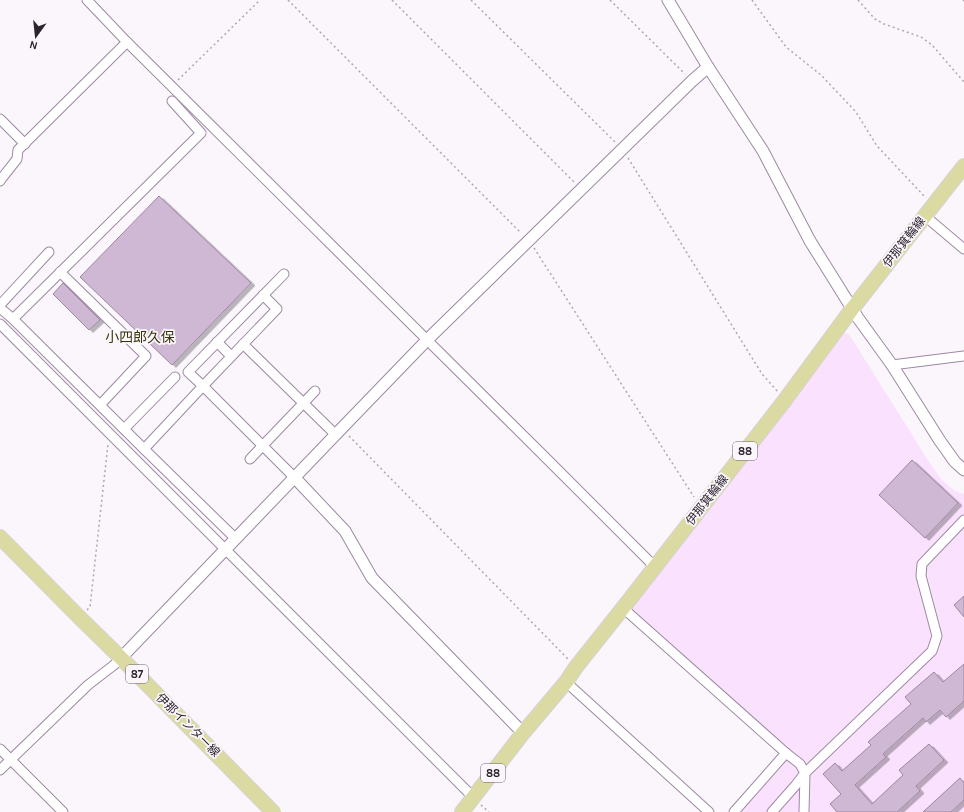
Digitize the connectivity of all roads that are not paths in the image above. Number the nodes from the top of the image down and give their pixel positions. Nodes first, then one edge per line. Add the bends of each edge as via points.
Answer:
1 (87, 0) edge
2 (668, 0) edge
3 (127, 42) junction
4 (708, 67) junction
5 (172, 101) dead end
6 (0, 119) edge
7 (24, 144) junction
8 (964, 166) edge
9 (0, 181) edge
10 (925, 216) junction
11 (964, 248) edge
12 (49, 252) dead end
13 (60, 272) junction
14 (284, 274) dead end
15 (263, 295) junction
16 (0, 306) edge
17 (852, 309) junction
18 (13, 319) junction
19 (0, 324) edge
20 (427, 340) junction
21 (217, 342) junction
22 (243, 344) junction
23 (231, 356) junction
24 (964, 356) edge
25 (892, 365) junction
26 (175, 377) dead end
27 (203, 386) junction
28 (315, 391) dead end
29 (304, 403) junction
30 (100, 405) junction
31 (124, 429) junction
32 (338, 431) junction
33 (263, 446) junction
34 (144, 449) junction
35 (250, 459) dead end
36 (960, 462) edge
37 (964, 470) edge
38 (295, 478) junction
39 (964, 520) edge
40 (0, 537) edge
41 (236, 539) junction
42 (225, 550) junction
43 (655, 567) junction
44 (623, 608) junction
45 (121, 658) junction
46 (566, 682) junction
47 (523, 733) junction
48 (0, 748) edge
49 (786, 753) junction
50 (11, 759) junction
51 (0, 770) edge
52 (804, 773) junction
53 (474, 798) junction
54 (63, 812) edge
55 (273, 812) edge
56 (462, 812) edge
57 (709, 812) edge
58 (734, 812) edge
59 (772, 812) edge
60 (804, 812) edge

1 - 3 street
2 - 4 street
3 - 7 street
3 - 20 street
4 - 17 street via 763,151 810,241
4 - 20 street
5 - 13 street via 201,133
6 - 7 street
7 - 9 street via 18,150 18,159
8 - 10 main road, 伊那箕輪線 / 88
10 - 11 street
10 - 17 main road, 伊那箕輪線 / 88
12 - 16 street
13 - 18 street
13 - 30 street via 146,356
14 - 15 street
15 - 21 street
15 - 22 street via 277,309
16 - 18 street
17 - 25 street
17 - 43 main road, 伊那箕輪線 / 88
18 - 30 street
19 - 42 street
20 - 32 street
20 - 43 street
21 - 23 street
21 - 27 street via 188,372
22 - 23 street
22 - 29 street
23 - 27 street
24 - 25 street
25 - 36 street via 940,441
26 - 31 street
27 - 33 street
27 - 34 street
28 - 29 street
29 - 32 street
29 - 33 street
30 - 31 street
31 - 34 street
32 - 38 street
33 - 35 street
33 - 38 street
34 - 41 street
36 - 37 street
38 - 41 street
38 - 47 street via 345,531 372,578
39 - 52 street via 922,564 921,576 937,636 932,651
40 - 45 main road, 伊那インター線 / 87
41 - 42 street
42 - 45 street
42 - 53 street
43 - 44 main road, 伊那箕輪線 / 88
44 - 46 main road, 伊那箕輪線 / 88
44 - 49 street
45 - 50 street via 88,684
45 - 55 main road, 伊那インター線 / 87
46 - 47 main road, 伊那箕輪線 / 88
46 - 57 street
47 - 53 main road, 伊那箕輪線 / 88
48 - 50 street
49 - 52 street via 800,764
49 - 58 street
50 - 51 street
50 - 54 street
52 - 59 street
52 - 60 street
53 - 56 main road, 伊那箕輪線 / 88

